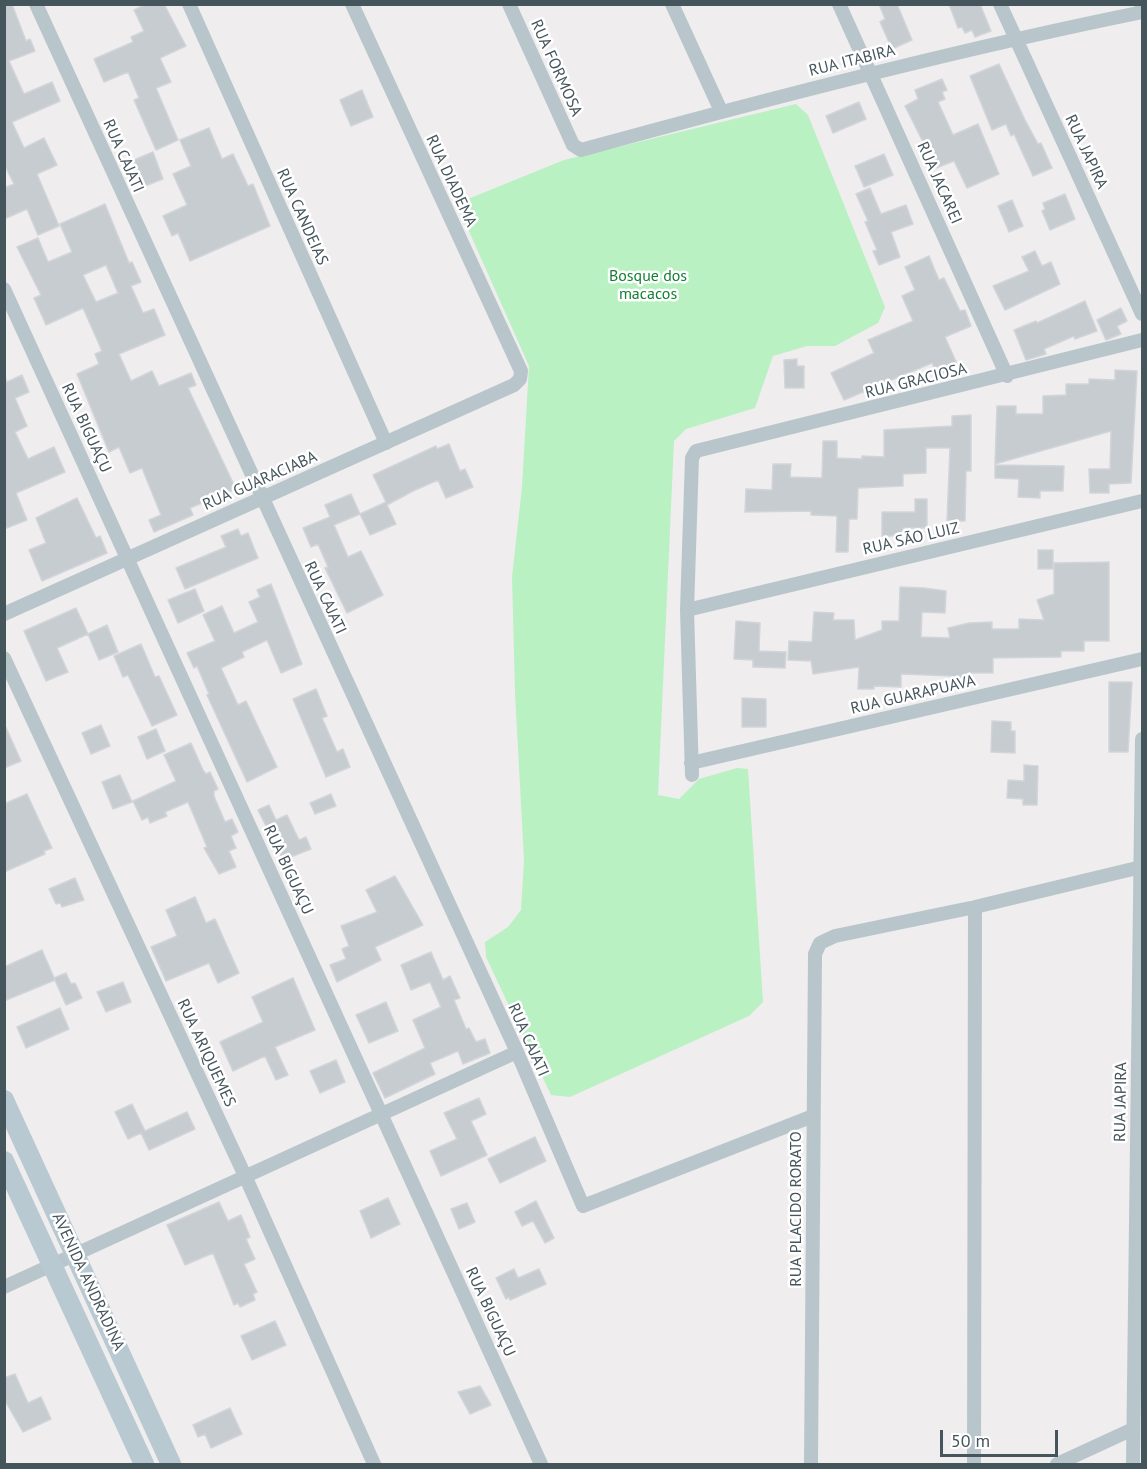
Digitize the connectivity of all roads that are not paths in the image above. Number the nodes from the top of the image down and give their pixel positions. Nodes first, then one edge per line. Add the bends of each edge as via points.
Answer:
1 (36, 4) edge
2 (189, 4) edge
3 (352, 4) edge
4 (509, 4) edge
5 (672, 4) edge
6 (839, 4) edge
7 (1000, 4) edge
8 (1143, 9) edge
9 (1015, 38) junction
10 (871, 73) junction
11 (721, 111) junction
12 (573, 145) joint
13 (4, 290) edge
14 (1143, 314) edge
15 (1143, 340) edge
16 (521, 371) joint
17 (1007, 376) junction
18 (386, 443) junction
19 (260, 498) junction
20 (1143, 501) edge
21 (128, 560) junction
22 (687, 609) junction
23 (4, 614) edge
24 (4, 658) edge
25 (1143, 659) edge
26 (1143, 739) edge
27 (1142, 849) edge
28 (1141, 867) junction
29 (975, 907) junction
30 (517, 1052) junction
31 (4, 1100) edge
32 (381, 1114) junction
33 (813, 1116) junction
34 (4, 1161) edge
35 (246, 1178) junction
36 (76, 1257) junction
37 (53, 1267) junction
38 (4, 1287) edge
39 (1133, 1428) junction
40 (144, 1464) edge
41 (171, 1464) edge
42 (374, 1464) edge
43 (541, 1464) edge
44 (811, 1464) edge
45 (974, 1464) edge
46 (1057, 1464) edge
47 (1133, 1464) edge

1 - 19 street, RUA CAJATI
2 - 18 street, RUA CANDEIAS
3 - 16 street, RUA DIADEMA
4 - 12 street, RUA FORMOSA
5 - 11 street
6 - 10 street, RUA JACAREI
7 - 9 street, RUA JAPIRA
8 - 9 street, RUA ITABIRA
9 - 10 street, RUA ITABIRA
9 - 14 street, RUA JAPIRA
10 - 11 street, RUA ITABIRA
10 - 17 street, RUA JACAREI
11 - 12 street, RUA ITABIRA via 582,150
13 - 21 street, RUA BIGUAÇU
15 - 17 street, RUA GRACIOSA
16 - 18 street, RUA GUARACIABA via 514,386
17 - 22 street, RUA GRACIOSA via 696,451
18 - 19 street, RUA GUARACIABA
19 - 21 street, RUA GUARACIABA
19 - 30 street, RUA CAJATI
20 - 22 street, RUA SÃO LUIZ
21 - 23 street, RUA GUARACIABA
21 - 32 street, RUA BIGUAÇU
22 - 25 street, RUA GUARAPUAVA via 691,769
24 - 35 street, RUA ARIQUEMES
26 - 27 street, RUA JAPIRA
27 - 28 street, RUA JAPIRA
28 - 29 street
28 - 39 street, RUA JAPIRA
29 - 33 street, RUA PLACIDO RORATO via 835,936 820,943 815,954
29 - 45 street
30 - 32 street
30 - 33 street, RUA CAJATI via 583,1206
31 - 36 main road, AVENIDA ANDRADINA
32 - 35 street
32 - 43 street, RUA BIGUAÇU
33 - 44 street, RUA PLACIDO RORATO
34 - 37 main road, AVENIDA ANDRADINA
35 - 36 street
35 - 42 street, RUA ARIQUEMES
36 - 37 street
36 - 41 main road, AVENIDA ANDRADINA
37 - 38 street
37 - 40 main road, AVENIDA ANDRADINA
39 - 46 street
39 - 47 street, RUA JAPIRA

